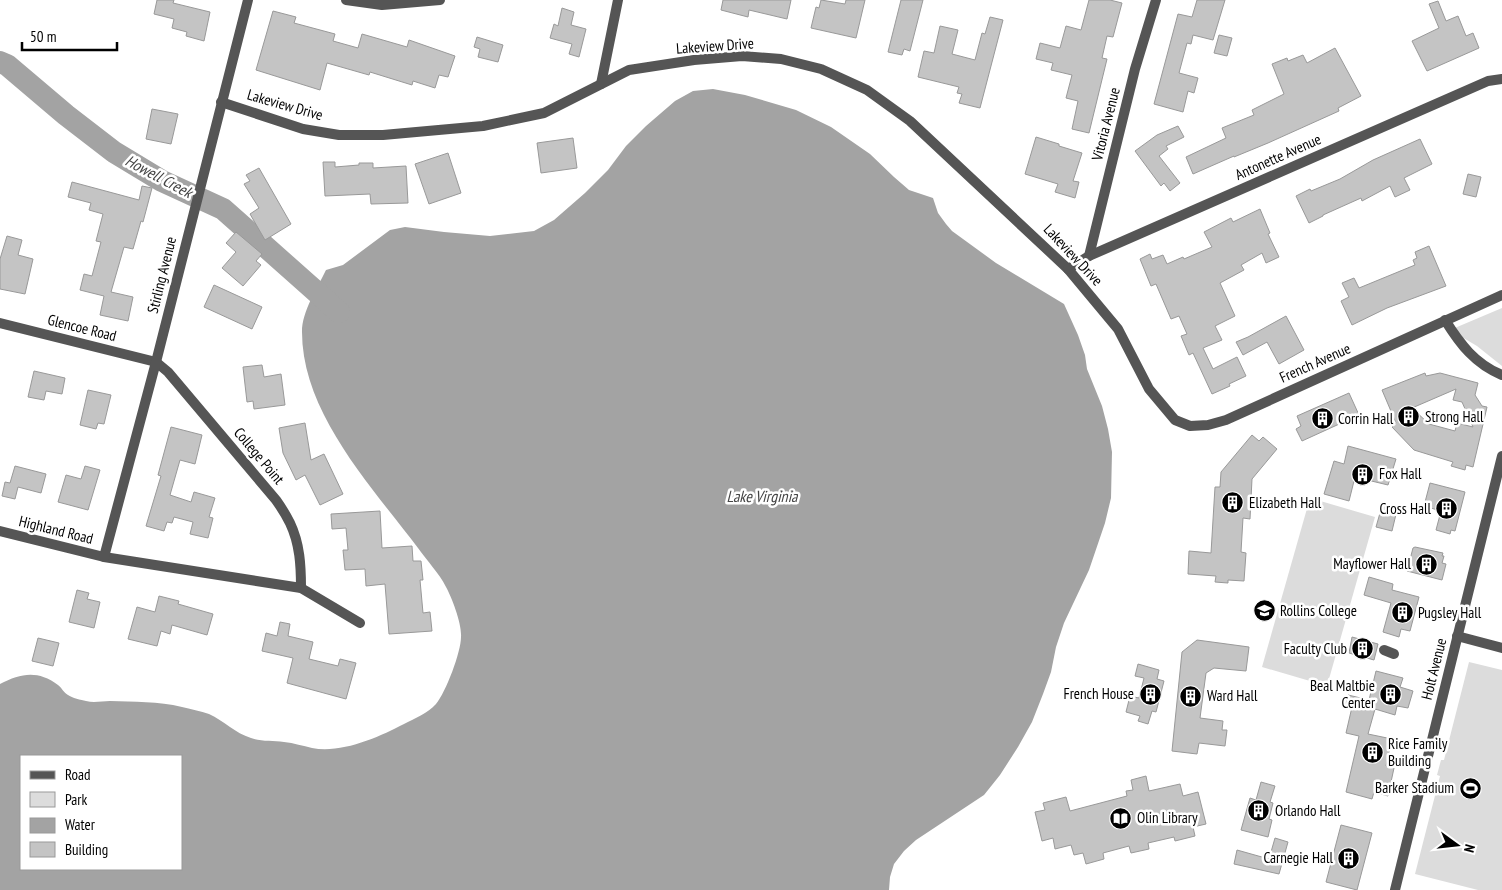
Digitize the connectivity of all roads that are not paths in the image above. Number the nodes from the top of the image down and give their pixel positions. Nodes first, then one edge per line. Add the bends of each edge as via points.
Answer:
1 (248, 0) edge
2 (346, 0) edge
3 (440, 0) edge
4 (618, 0) edge
5 (1156, 0) edge
6 (1502, 79) edge
7 (601, 84) junction
8 (221, 102) junction
9 (1089, 256) junction
10 (1068, 269) junction
11 (1502, 295) edge
12 (1445, 320) junction
13 (0, 323) edge
14 (156, 362) junction
15 (1502, 375) edge
16 (1148, 390) joint
17 (1502, 456) edge
18 (0, 531) edge
19 (104, 557) junction
20 (301, 588) junction
21 (360, 623) dead end
22 (1457, 636) junction
23 (1502, 648) edge
24 (1395, 890) edge

1 - 8 street, Stirling Avenue
2 - 3 street via 382,5
4 - 7 street
5 - 9 street, Vitoria Avenue via 1135,69
6 - 9 street, Antonette Avenue via 1488,82
7 - 8 street, Lakeview Drive via 544,113 483,126 383,136 339,135 303,129
7 - 10 street, Lakeview Drive via 629,70 742,56 781,59 821,69 867,90 910,121
8 - 14 street, Stirling Avenue
9 - 10 street, Antonette Avenue
10 - 16 street, Lakeview Drive via 1118,329
11 - 12 street, French Avenue
12 - 15 street via 1463,348
12 - 16 street, French Avenue via 1208,426 1190,426 1175,420
13 - 14 street, Glencoe Road
14 - 19 street, Stirling Avenue
14 - 20 street, College Point via 276,500 298,545
17 - 22 street, Holt Avenue
18 - 19 street, Highland Road
19 - 20 street
20 - 21 street
22 - 23 street
22 - 24 street, Holt Avenue

